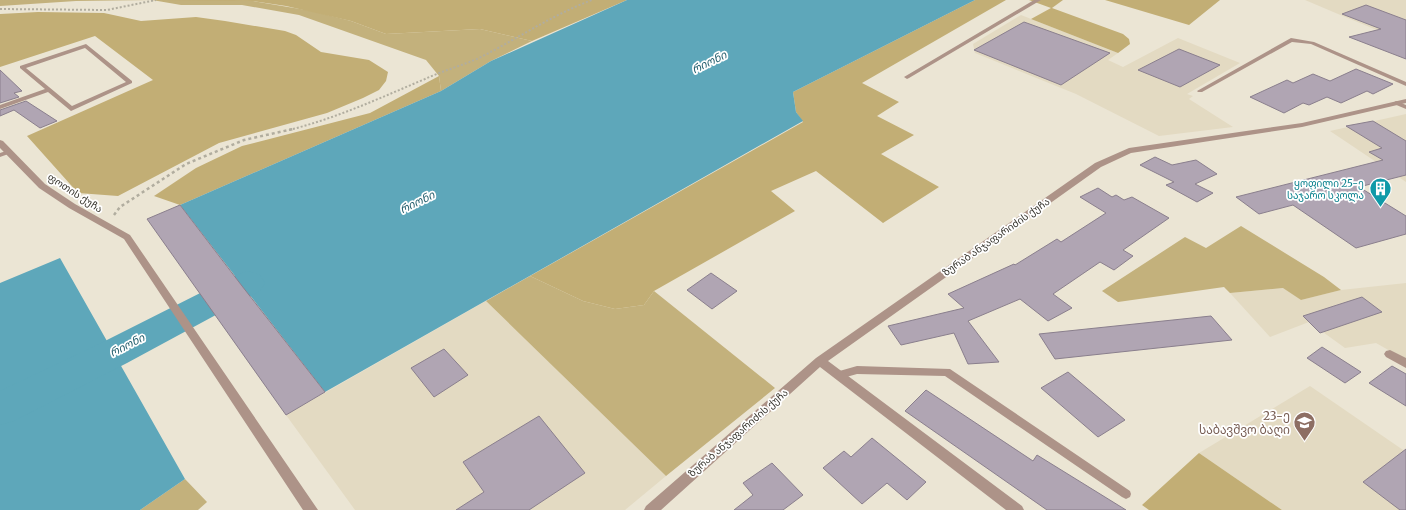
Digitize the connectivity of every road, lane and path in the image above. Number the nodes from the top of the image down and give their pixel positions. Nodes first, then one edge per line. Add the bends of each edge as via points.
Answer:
1 (156, 0) edge
2 (592, 0) edge
3 (1038, 0) edge
4 (0, 9) edge
5 (907, 78) dead end
6 (1406, 84) edge
7 (49, 90) junction
8 (1200, 91) dead end
9 (1403, 103) edge
10 (0, 107) edge
11 (0, 142) edge
12 (4, 154) edge
13 (106, 225) junction
14 (1390, 354) dead end
15 (820, 361) junction
16 (1406, 364) edge
17 (839, 375) junction
18 (1126, 494) dead end
19 (311, 510) edge
20 (651, 510) edge
21 (1017, 510) edge

1 - 4 path via 107,10
2 - 13 path via 571,8 478,58 362,107 317,123 244,140 186,164 120,207
3 - 5 lane
6 - 8 lane via 1312,43 1291,40
7 - 7 lane via 22,67 86,46 130,82 71,109
7 - 10 lane
9 - 15 street, ზურაბ ანჯაფარიძის ქუჩა via 1302,125 1129,151 1098,165
11 - 12 street, ფოთის ქუჩა
12 - 13 street, ფოთის ქუჩა via 42,186
13 - 19 street, ფოთის ქუჩა via 128,237
14 - 16 street
15 - 17 street
15 - 20 street, ზურაბ ანჯაფარიძის ქუჩა
17 - 18 lane via 857,370 947,372
17 - 21 street

